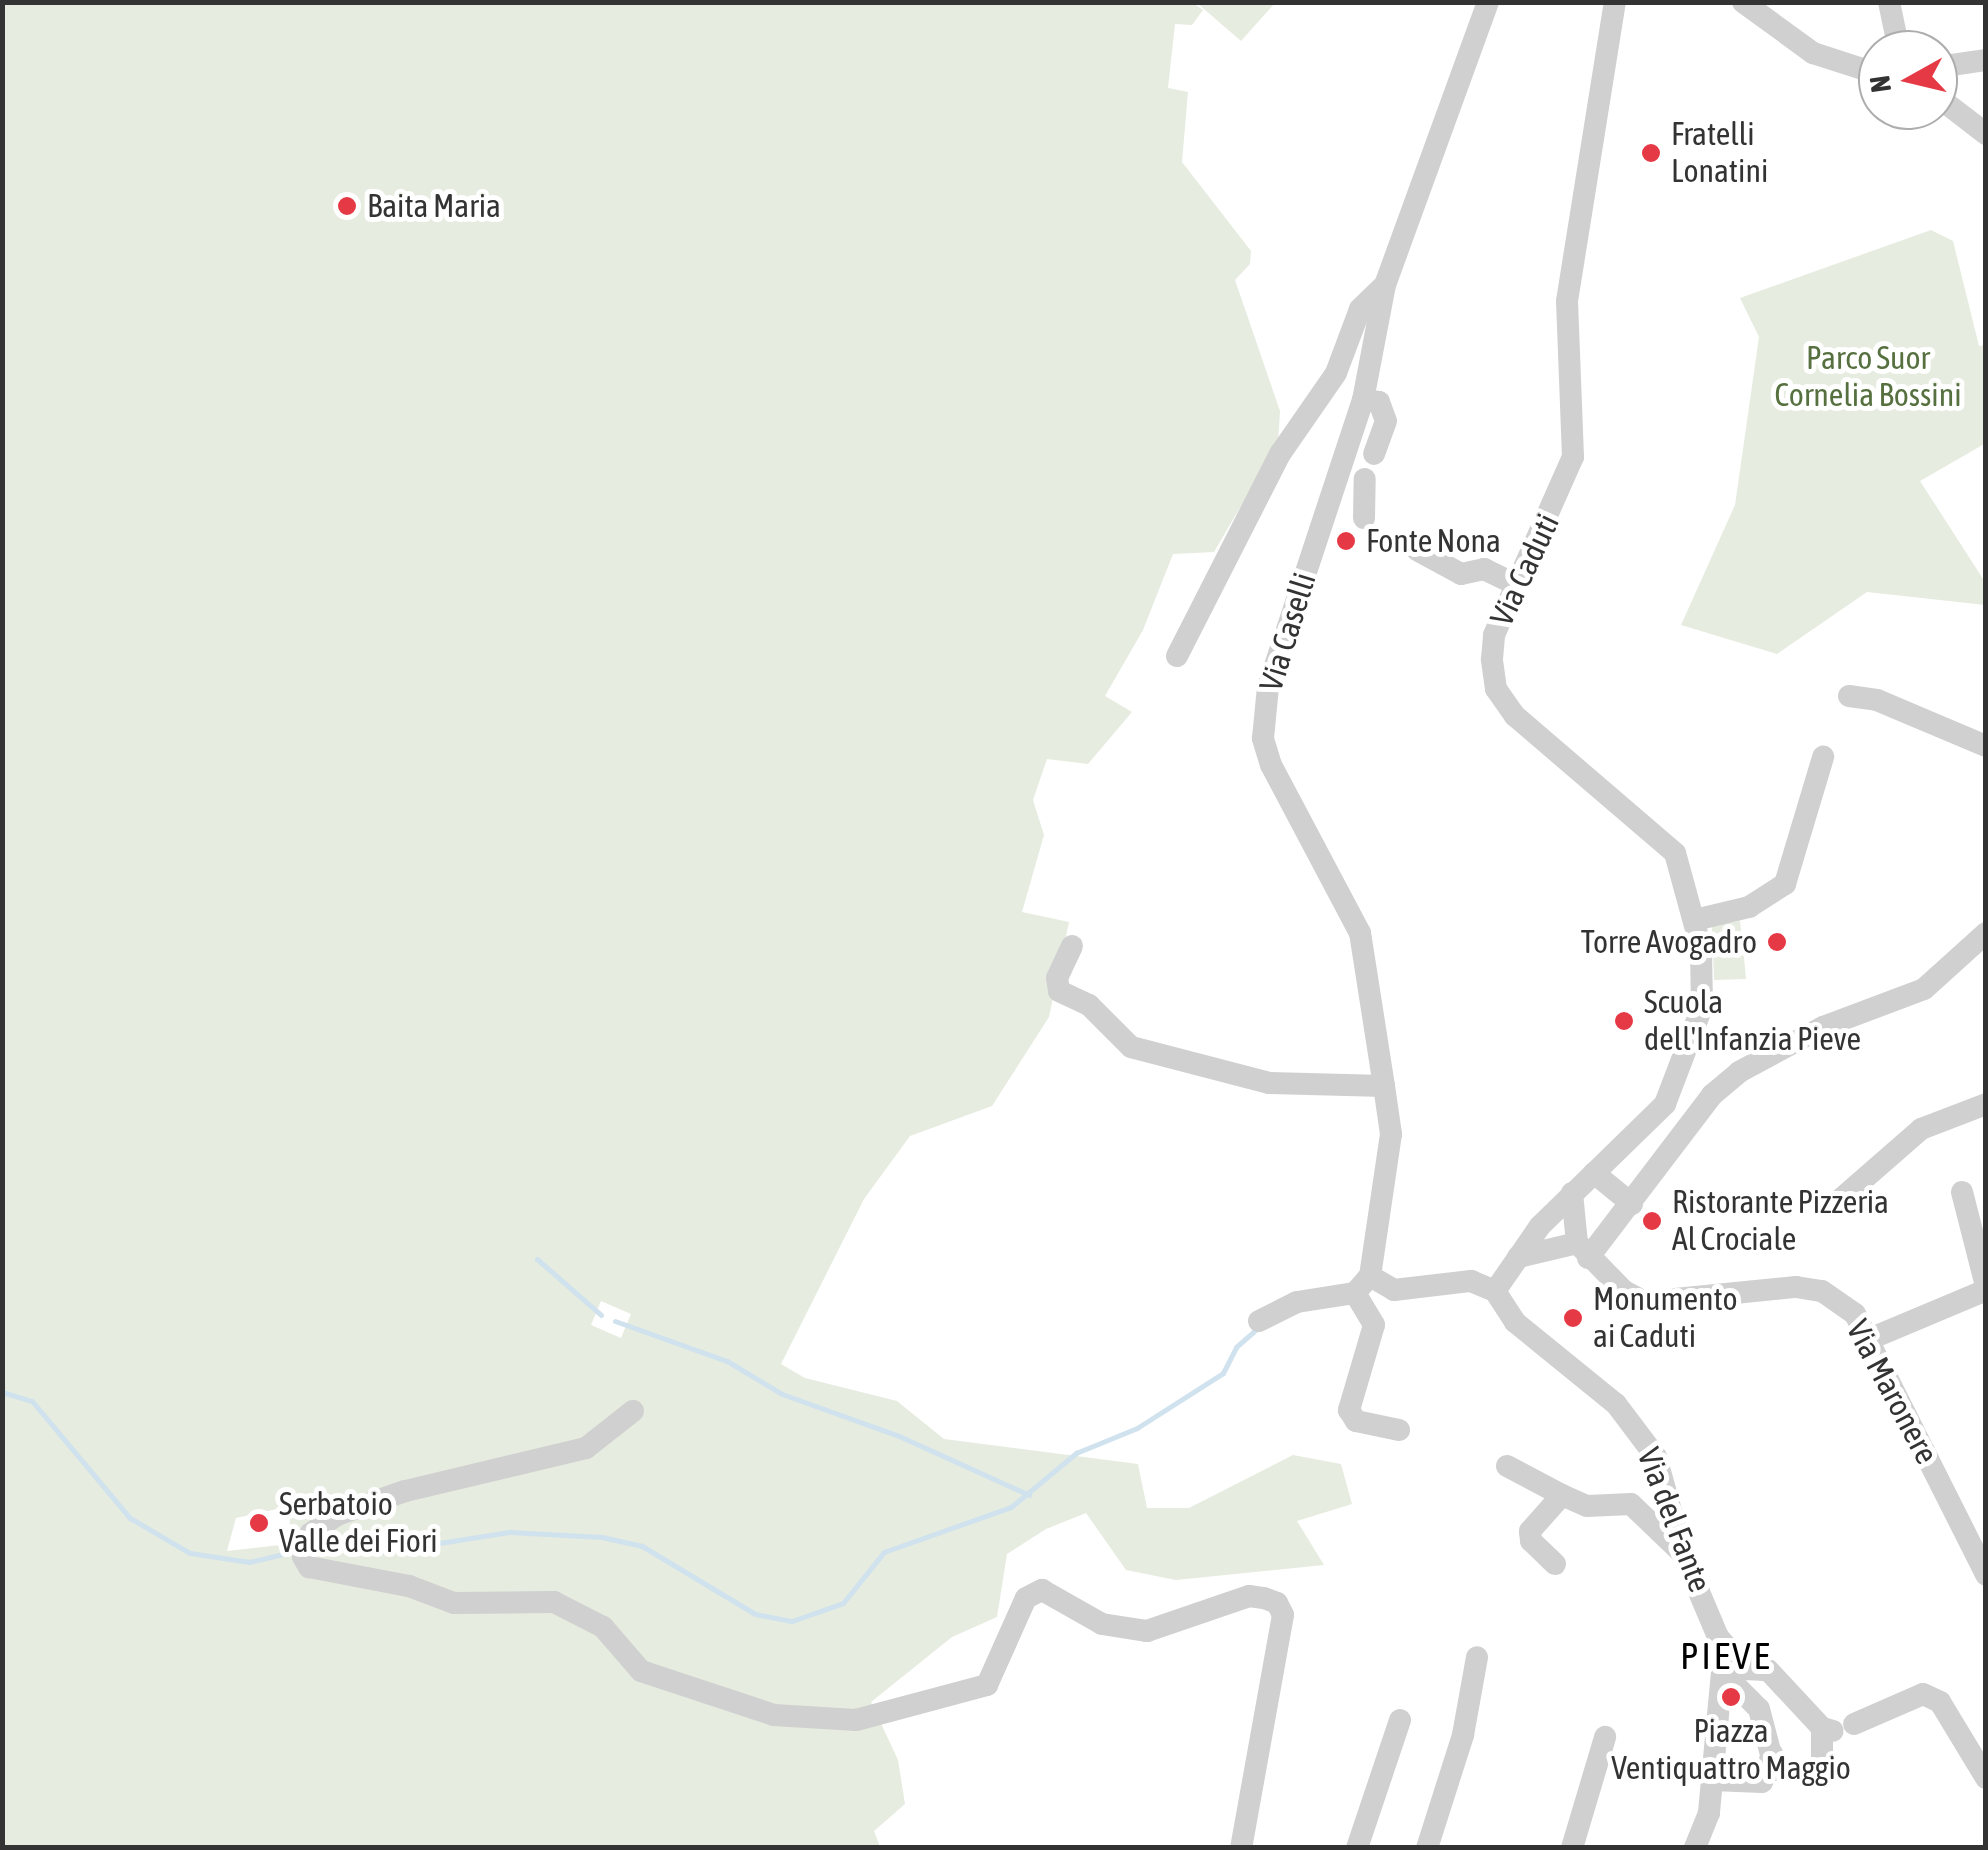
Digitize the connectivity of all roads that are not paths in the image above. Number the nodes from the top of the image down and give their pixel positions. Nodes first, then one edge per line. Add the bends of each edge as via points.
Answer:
1 (1488, 2) edge
2 (1615, 2) edge
3 (1743, 2) edge
4 (1889, 2) edge
5 (1895, 30) edge
6 (1986, 60) edge
7 (1958, 64) edge
8 (1858, 68) edge
9 (1958, 112) edge
10 (1986, 134) edge
11 (1386, 285) junction
12 (1363, 400) junction
13 (1374, 454) dead end
14 (1365, 479) dead end
15 (1364, 518) dead end
16 (1417, 550) dead end
17 (1516, 584) junction
18 (1177, 656) dead end
19 (1849, 696) dead end
20 (1986, 746) edge
21 (1822, 758) dead end
22 (1695, 920) junction
23 (1986, 933) edge
24 (1072, 946) dead end
25 (1384, 1086) junction
26 (1986, 1104) edge
27 (1594, 1172) junction
28 (1962, 1192) dead end
29 (1572, 1193) junction
30 (1632, 1204) junction
31 (1834, 1205) dead end
32 (1583, 1250) junction
33 (1518, 1257) junction
34 (1362, 1285) junction
35 (1986, 1288) edge
36 (1495, 1291) junction
37 (1259, 1322) dead end
38 (1872, 1338) junction
39 (633, 1411) dead end
40 (1398, 1430) dead end
41 (1507, 1466) dead end
42 (1562, 1494) junction
43 (1683, 1554) junction
44 (1555, 1564) dead end
45 (1986, 1575) edge
46 (1718, 1636) junction
47 (1477, 1657) dead end
48 (1722, 1672) junction
49 (1400, 1720) dead end
50 (1836, 1728) junction
51 (1605, 1737) dead end
52 (1822, 1774) dead end
53 (1986, 1778) edge
54 (1712, 1780) junction
55 (1241, 1848) edge
56 (1356, 1848) edge
57 (1427, 1848) edge
58 (1572, 1848) edge
59 (1695, 1848) edge

1 - 11 street, Via Caselli
2 - 17 street, Via Caduti via 1566,301 1576,402 1572,457
3 - 8 street via 1813,53
4 - 5 street
6 - 7 street
9 - 10 street
11 - 12 street, Via Caselli
11 - 18 street via 1360,309 1336,373 1280,454
12 - 13 street via 1379,402 1386,421
12 - 25 street, Via Caselli via 1268,686 1264,738 1271,765 1360,933
14 - 15 street
16 - 17 street via 1462,574 1484,568
17 - 22 street, Via Caduti via 1494,635 1496,689 1554,751 1662,836 1688,882
19 - 20 street via 1877,700
21 - 22 street via 1785,884 1750,907
22 - 27 street, Via Caduti via 1702,1007 1683,1066 1666,1104
23 - 30 street via 1924,989 1823,1027 1738,1072 1712,1095
24 - 25 street via 1057,978 1059,991 1090,1005 1131,1048 1269,1083
25 - 34 street, Via Caselli via 1390,1134 1384,1203
26 - 31 street via 1921,1129
27 - 29 street, Via Caduti
27 - 30 street
28 - 35 street
29 - 32 street
29 - 33 street
30 - 32 street
32 - 33 street
32 - 38 street, Via Maronere via 1645,1302 1822,1290 1855,1314
33 - 36 street
34 - 36 street via 1394,1290 1471,1281
34 - 37 street via 1296,1302
34 - 40 street via 1374,1325 1348,1410 1356,1421
35 - 38 street
36 - 43 street, Via del Fante via 1515,1322 1616,1404 1639,1431 1656,1457
38 - 45 street, Via Maronere
39 - 55 street via 586,1448 406,1491 337,1515 312,1533 303,1558 310,1567 409,1586 454,1603 554,1602 603,1626 641,1671 774,1715 856,1720 987,1685 1026,1598 1042,1590 1102,1624 1147,1630 1222,1603 1264,1598 1278,1603 1282,1616
41 - 42 street
42 - 43 street via 1586,1506 1631,1504
42 - 44 street via 1530,1531 1531,1541
43 - 46 street, Via del Fante
46 - 48 street, Via del Fante
46 - 50 street via 1746,1669 1768,1670
47 - 57 street via 1463,1735
48 - 54 street, Via del Fante
48 - 54 street via 1760,1709 1774,1761 1762,1782
49 - 56 street
50 - 52 street
50 - 53 street via 1924,1694 1940,1702
51 - 58 street
54 - 59 street, Via del Fante

